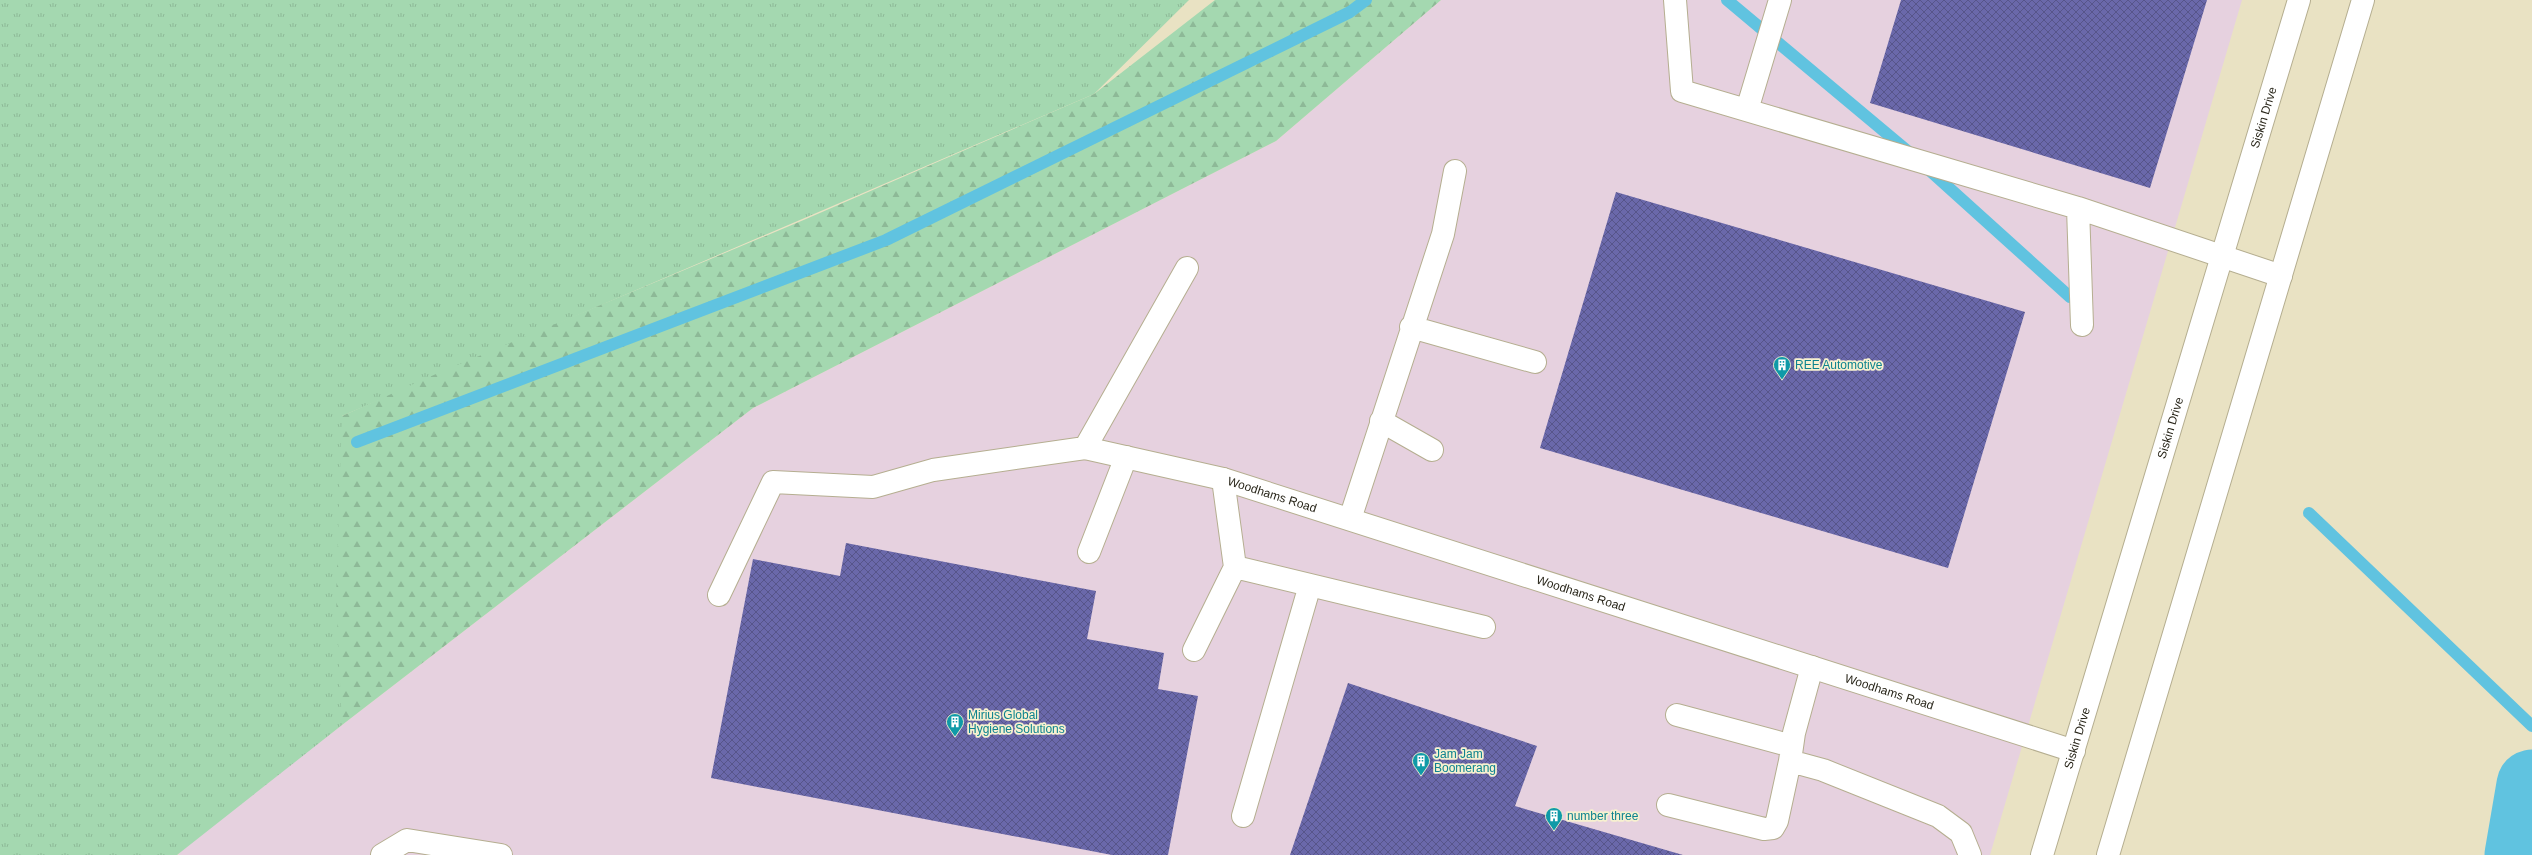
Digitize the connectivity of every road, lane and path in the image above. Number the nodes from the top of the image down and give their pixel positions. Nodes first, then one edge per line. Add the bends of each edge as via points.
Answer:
1 (1675, 0) edge
2 (1780, 0) edge
3 (2299, 0) edge
4 (2363, 0) edge
5 (1747, 110) junction
6 (1455, 171) dead end
7 (2078, 208) junction
8 (2222, 258) junction
9 (1187, 268) dead end
10 (2281, 276) junction
11 (2082, 325) dead end
12 (1411, 327) junction
13 (1535, 362) dead end
14 (1381, 421) junction
15 (1085, 448) junction
16 (1432, 450) dead end
17 (1126, 457) junction
18 (1223, 479) junction
19 (1350, 519) junction
20 (1089, 552) dead end
21 (1235, 566) junction
22 (1310, 585) junction
23 (719, 595) dead end
24 (1484, 628) dead end
25 (1194, 650) dead end
26 (1812, 667) junction
27 (1677, 715) dead end
28 (2074, 751) junction
29 (1791, 754) junction
30 (1668, 805) dead end
31 (1243, 816) dead end
32 (382, 855) edge
33 (501, 855) edge
34 (1970, 855) edge
35 (2042, 855) edge
36 (2108, 855) edge

1 - 5 street via 1682,92
2 - 5 street
3 - 8 street, Siskin Drive
4 - 10 street
5 - 7 street
6 - 12 street via 1443,234
7 - 8 street
7 - 11 street
8 - 10 street
8 - 28 street, Siskin Drive
9 - 15 street
10 - 36 street
12 - 13 street
12 - 14 street
14 - 16 street
14 - 19 street
15 - 17 street, Woodhams Road
15 - 23 street via 933,470 873,487 773,482
17 - 18 street, Woodhams Road
17 - 20 street
18 - 19 street, Woodhams Road
18 - 21 street
19 - 26 street, Woodhams Road
21 - 22 street
21 - 25 street
22 - 24 street
22 - 31 street
26 - 28 street, Woodhams Road
26 - 29 street
27 - 29 street
28 - 35 street, Siskin Drive
29 - 30 street via 1777,821 1773,828 1764,829
29 - 34 street via 1823,770 1938,816 1961,833
32 - 33 street via 407,840

